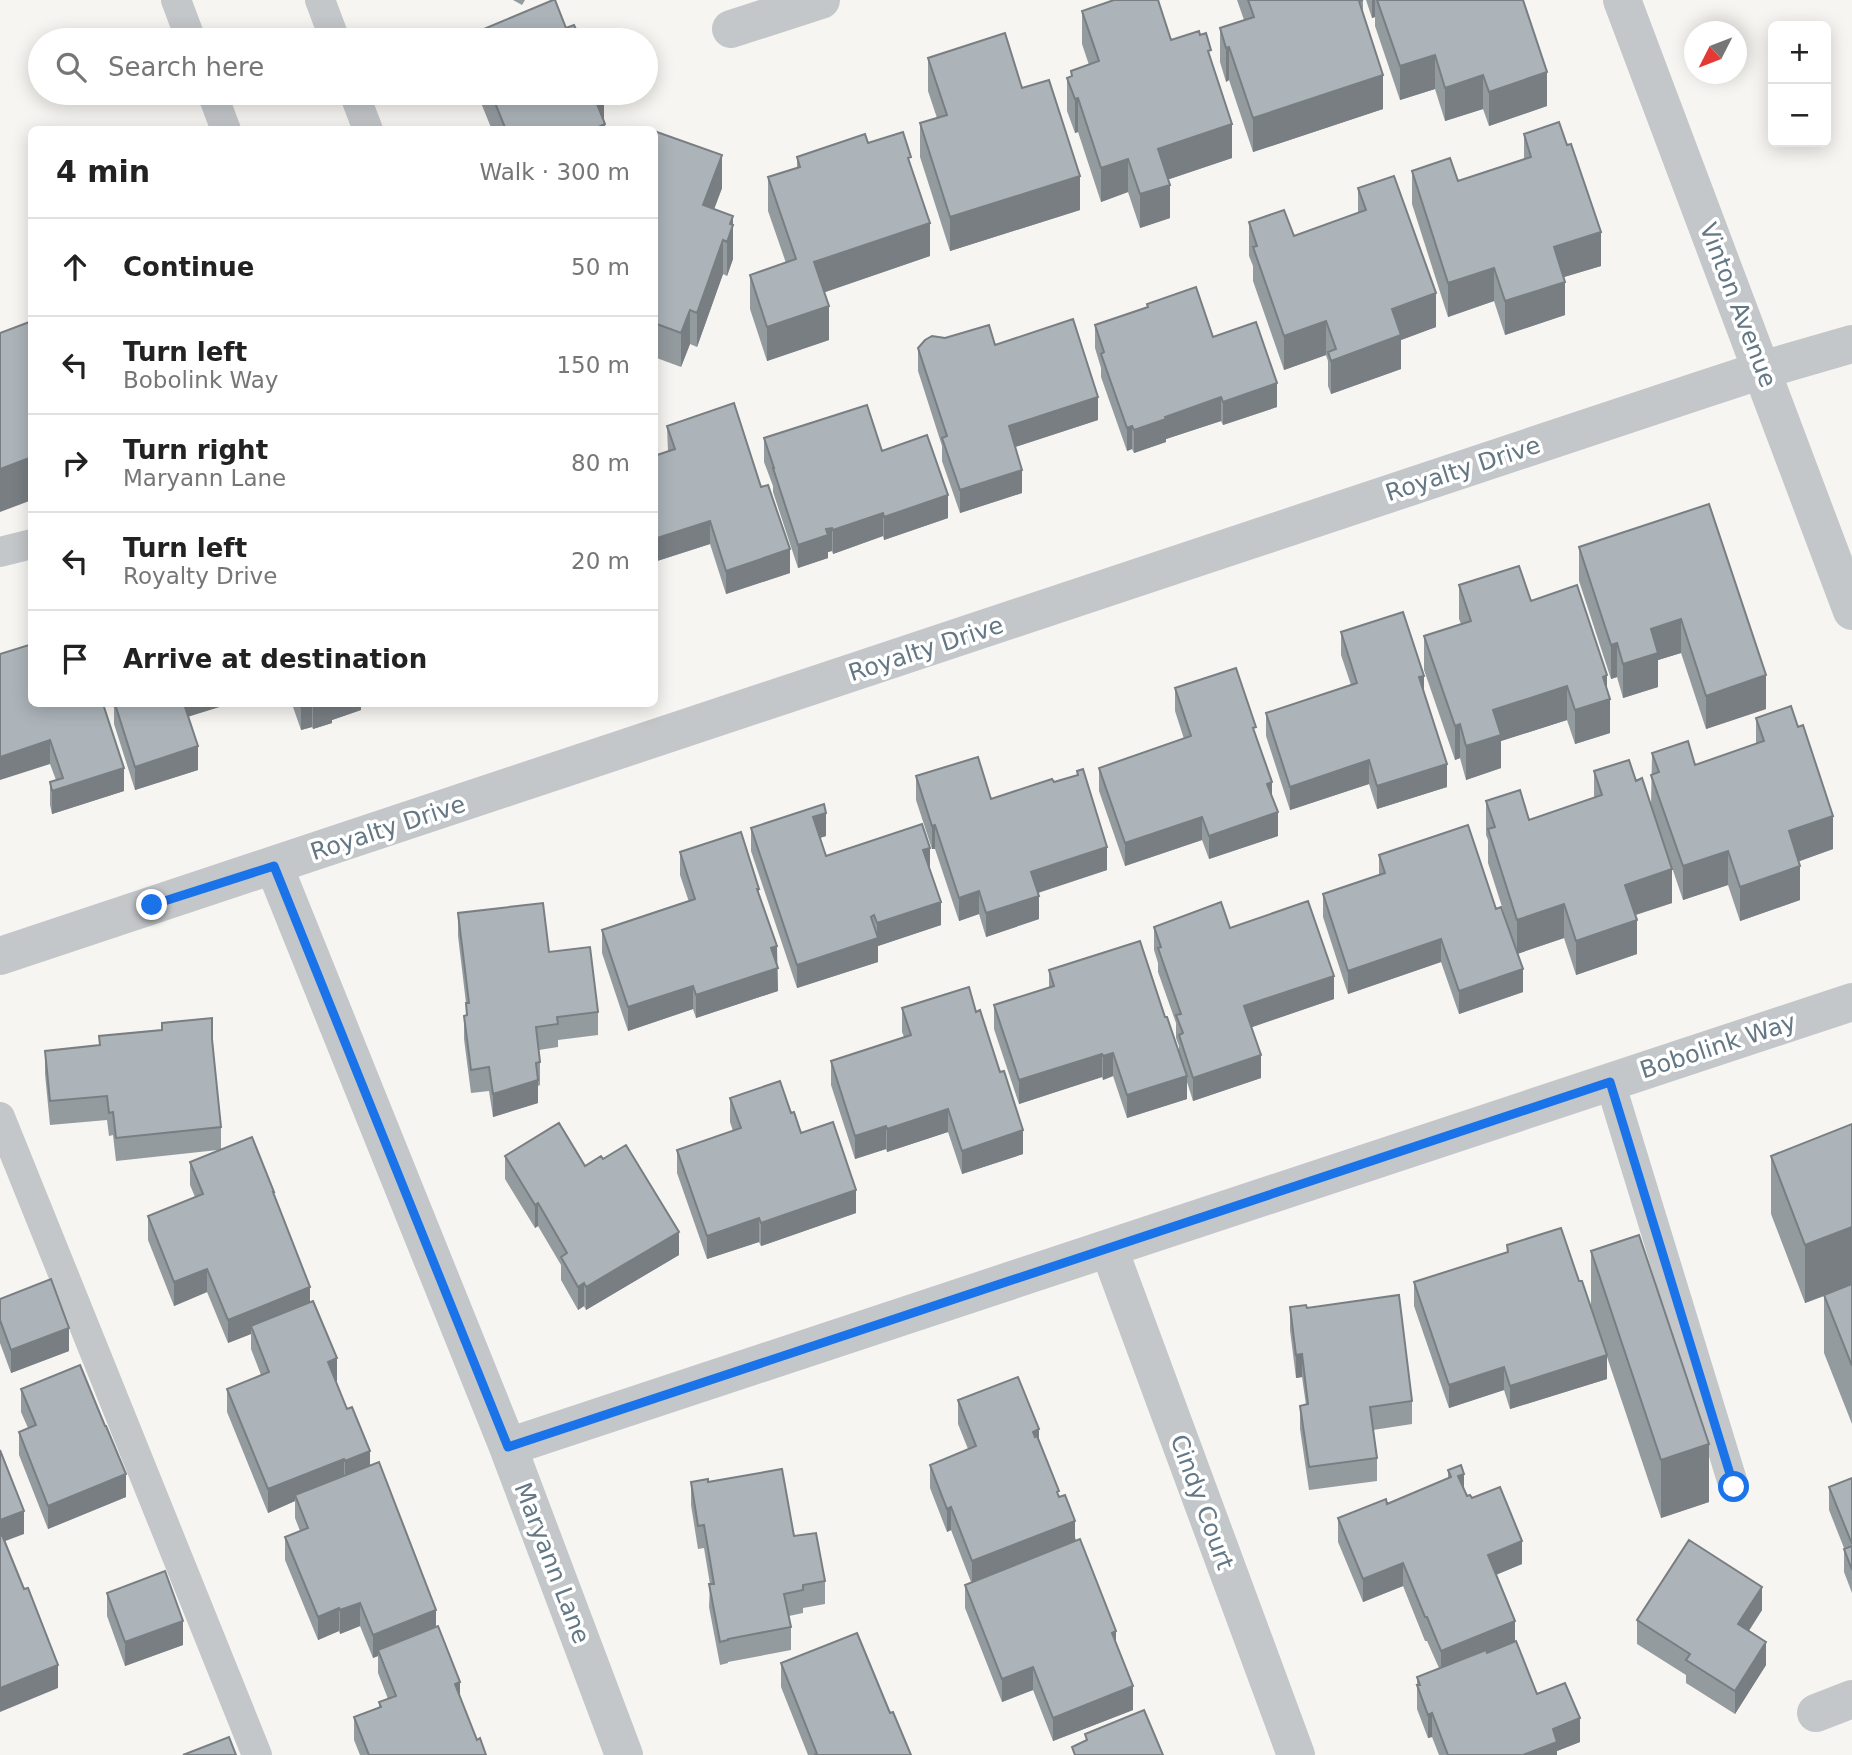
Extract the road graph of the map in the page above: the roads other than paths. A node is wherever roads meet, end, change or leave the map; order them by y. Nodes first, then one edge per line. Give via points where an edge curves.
1 (176, 0) edge
2 (320, 0) edge
3 (821, 0) edge
4 (1622, 0) edge
5 (186, 28) edge
6 (330, 28) edge
7 (732, 29) dead end
8 (217, 105) edge
9 (359, 105) edge
10 (224, 126) edge
11 (366, 126) edge
12 (1852, 344) edge
13 (1762, 370) junction
14 (28, 545) edge
15 (0, 552) edge
16 (1852, 611) edge
17 (274, 866) junction
18 (0, 956) edge
19 (1852, 1002) edge
20 (1610, 1082) junction
21 (0, 1117) edge
22 (1109, 1249) junction
23 (508, 1447) junction
24 (1734, 1487) dead end
25 (1852, 1699) edge
26 (1816, 1713) dead end
27 (257, 1755) edge
28 (624, 1755) edge
29 (1296, 1755) edge

1 - 5 lane
2 - 6 lane
3 - 7 street
4 - 13 street, Vinton Avenue
8 - 10 lane
9 - 11 lane
12 - 13 street, Royalty Drive
13 - 16 street, Vinton Avenue
13 - 17 street, Royalty Drive
14 - 15 lane
17 - 18 street, Royalty Drive
17 - 23 street, Maryann Lane
19 - 20 street, Bobolink Way
20 - 22 street, Bobolink Way
20 - 24 lane
21 - 27 lane
22 - 23 street, Bobolink Way
22 - 29 street, Cindy Court
23 - 28 street, Maryann Lane
25 - 26 street

